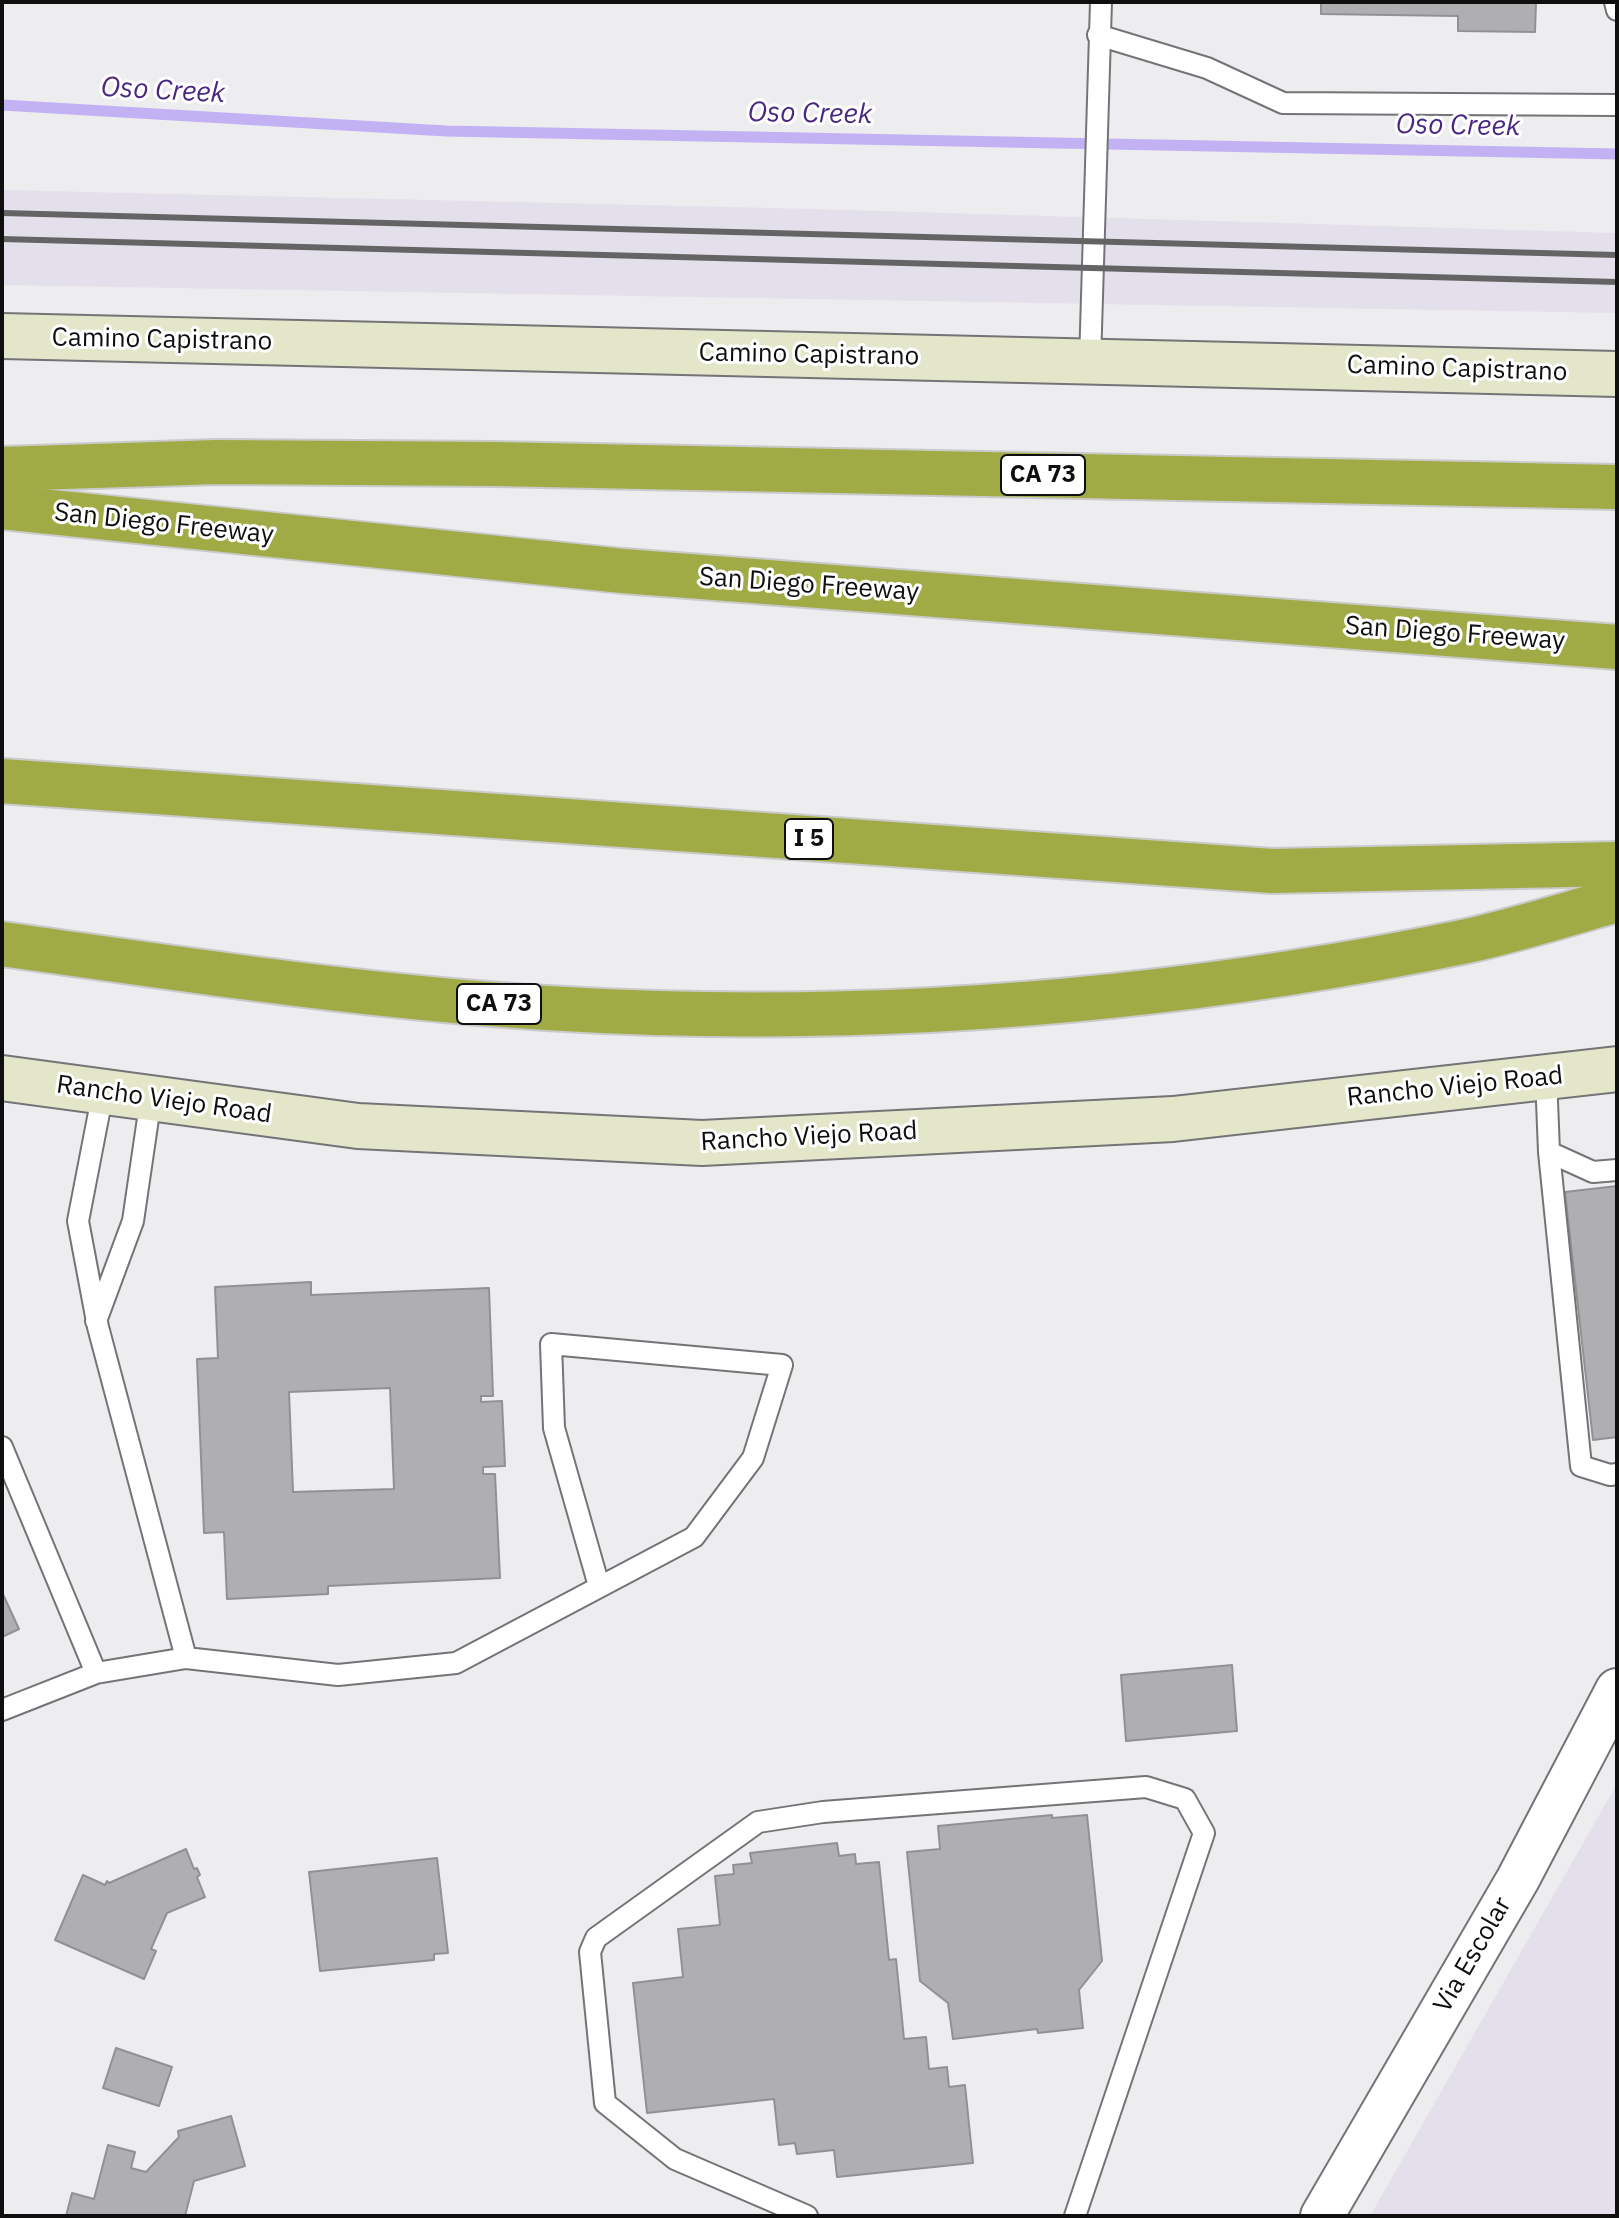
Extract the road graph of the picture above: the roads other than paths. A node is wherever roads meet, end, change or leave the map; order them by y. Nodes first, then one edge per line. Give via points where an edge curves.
1 (1101, 2) edge
2 (1615, 2) edge
3 (1617, 10) edge
4 (1098, 35) junction
5 (1617, 105) edge
6 (2, 336) edge
7 (1090, 362) junction
8 (1617, 374) edge
9 (2, 469) edge
10 (1604, 487) edge
11 (2, 507) edge
12 (1617, 647) edge
13 (2, 781) edge
14 (1617, 864) edge
15 (1617, 900) edge
16 (2, 944) edge
17 (1617, 1069) edge
18 (1546, 1076) junction
19 (2, 1078) edge
20 (103, 1092) junction
21 (151, 1098) junction
22 (1549, 1152) junction
23 (1617, 1170) edge
24 (96, 1321) junction
25 (2, 1447) edge
26 (1617, 1474) edge
27 (599, 1586) junction
28 (186, 1658) junction
29 (96, 1673) junction
30 (1617, 1690) edge
31 (2, 1710) edge
32 (807, 2216) edge
33 (1075, 2216) edge
34 (1322, 2216) edge

1 - 4 lane
2 - 3 lane
4 - 5 lane via 1207,68 1283,103
4 - 7 lane
6 - 7 main road, Camino Capistrano
7 - 8 main road, Camino Capistrano
9 - 10 highway, CA 73 via 217,462 480,464
11 - 12 highway, San Diego Freeway via 623,571
13 - 14 highway, I 5 via 1272,871
15 - 16 highway, CA 73 via 1471,940 1268,977 1000,1007 758,1015 548,1008 342,991
17 - 18 main road, Rancho Viejo Road
18 - 21 main road, Rancho Viejo Road via 1173,1119 702,1143 358,1126
18 - 22 lane
19 - 20 main road, Rancho Viejo Road
20 - 21 main road, Rancho Viejo Road
20 - 24 lane via 78,1221
21 - 24 lane via 133,1221
22 - 23 lane via 1593,1172
22 - 26 lane via 1581,1466
24 - 28 lane
25 - 29 lane
27 - 27 lane via 554,1428 551,1344 782,1365 753,1458 694,1537
27 - 28 lane via 456,1663 338,1675
28 - 29 lane
29 - 31 lane
30 - 34 street, Via Escolar via 1518,1879
32 - 33 lane via 675,2159 605,2103 590,1952 596,1938 758,1822 823,1812 1146,1787 1185,1799 1204,1833

